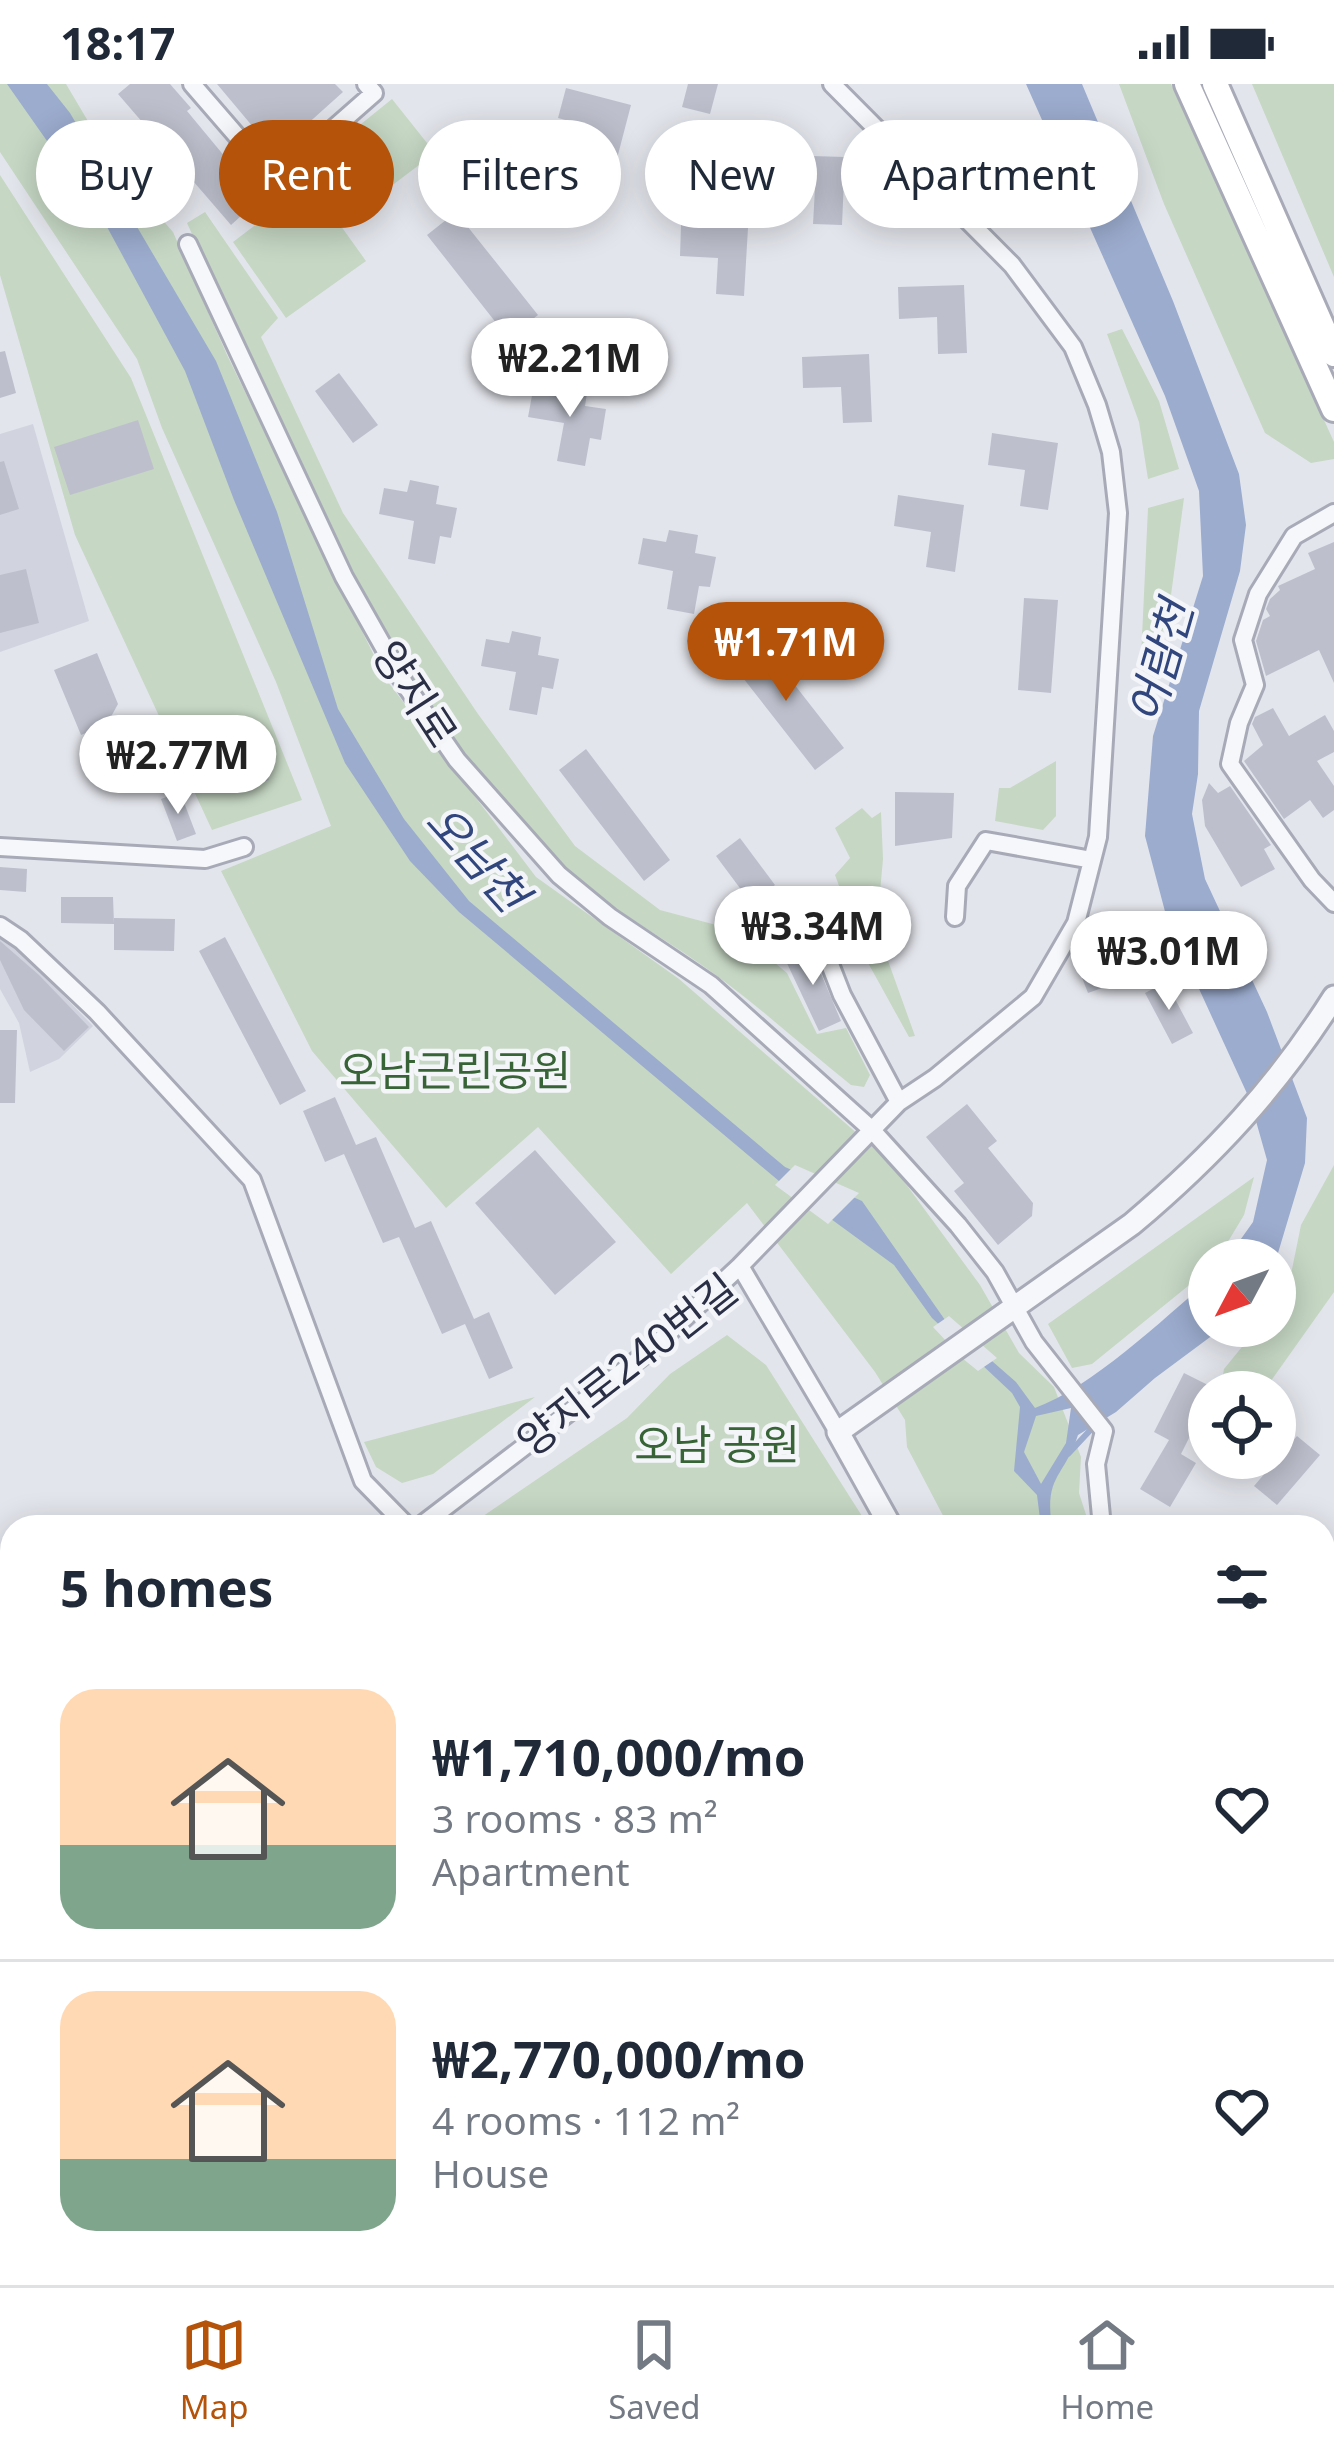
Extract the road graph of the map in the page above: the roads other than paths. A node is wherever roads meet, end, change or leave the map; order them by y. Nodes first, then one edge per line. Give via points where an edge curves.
1 (192, 84) edge
2 (366, 84) edge
3 (832, 84) edge
4 (1187, 84) edge
5 (1215, 84) edge
6 (188, 244) dead end
7 (1334, 354) edge
8 (1334, 410) edge
9 (1334, 513) edge
10 (0, 848) edge
11 (244, 848) dead end
12 (1092, 860) junction
13 (1334, 903) edge
14 (956, 917) dead end
15 (0, 926) edge
16 (771, 942) dead end
17 (1334, 997) edge
18 (899, 1102) junction
19 (871, 1129) junction
20 (740, 1266) junction
21 (1017, 1306) junction
22 (838, 1432) junction
23 (397, 1515) edge
24 (435, 1515) edge
25 (884, 1515) edge
26 (1101, 1515) edge

1 - 2 street via 275,180 374,92
3 - 12 street via 1012,265 1073,347 1097,406 1118,513
4 - 8 main road
5 - 7 main road
6 - 19 street, 양지로 via 344,578 457,760 559,874 711,985
9 - 13 street via 1294,536 1258,594 1243,640 1255,685 1230,764
10 - 11 street via 205,859
12 - 14 street via 986,842 957,886
12 - 18 street via 1076,923 1033,997
15 - 23 street via 97,1012 252,1180 363,1480
16 - 18 street via 812,918
17 - 21 street via 1231,1135 1132,1223
18 - 19 street
19 - 20 street
19 - 21 street, 양지로 via 958,1225
20 - 22 street, 양지로240번길
20 - 24 street, 양지로240번길 via 648,1352
21 - 22 street
21 - 26 street, 양지로 via 1034,1342 1104,1431 1096,1464
22 - 25 street

